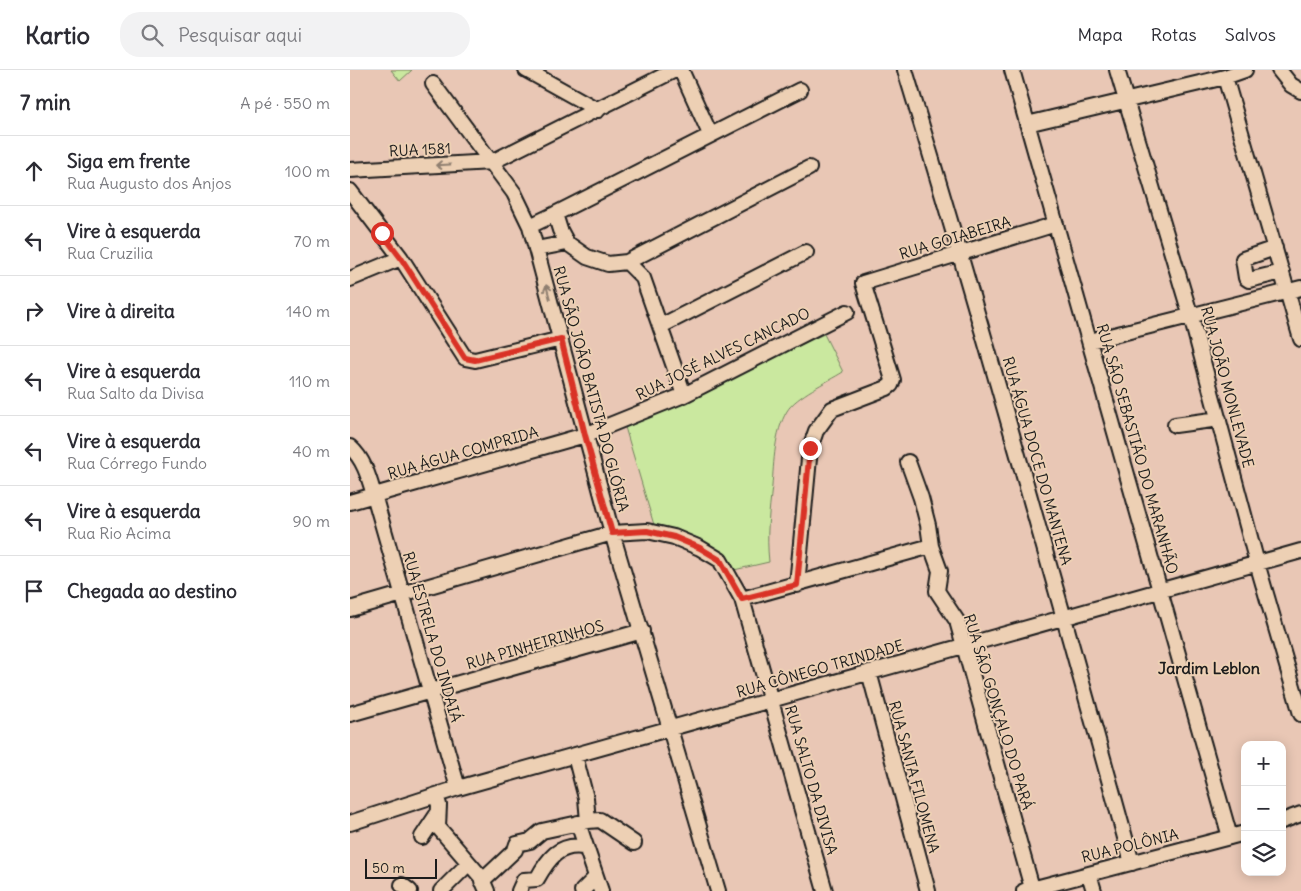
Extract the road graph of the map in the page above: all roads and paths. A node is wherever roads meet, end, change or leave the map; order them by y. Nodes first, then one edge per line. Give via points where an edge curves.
1 (526, 70) edge
2 (676, 70) edge
3 (681, 70) edge
4 (905, 70) edge
5 (1012, 70) edge
6 (1117, 70) edge
7 (1245, 70) edge
8 (1279, 70) edge
9 (1225, 77) junction
10 (433, 84) dead end
11 (800, 90) dead end
12 (1301, 91) edge
13 (1125, 101) junction
14 (598, 110) junction
15 (1027, 124) junction
16 (710, 134) junction
17 (492, 162) junction
18 (809, 168) dead end
19 (350, 170) edge
20 (350, 191) edge
21 (555, 214) junction
22 (1056, 224) junction
23 (530, 226) junction
24 (567, 243) junction
25 (1275, 248) junction
26 (536, 249) junction
27 (806, 252) dead end
28 (960, 252) junction
29 (401, 258) junction
30 (627, 262) junction
31 (1282, 272) junction
32 (350, 279) edge
33 (1295, 291) edge
34 (847, 312) dead end
35 (1191, 317) junction
36 (661, 326) junction
37 (561, 339) junction
38 (1301, 339) edge
39 (1090, 341) junction
40 (684, 394) junction
41 (1219, 420) junction
42 (1175, 426) dead end
43 (585, 435) junction
44 (350, 447) edge
45 (908, 462) dead end
46 (374, 495) junction
47 (350, 502) edge
48 (612, 533) junction
49 (931, 546) junction
50 (1301, 551) edge
51 (1257, 563) junction
52 (797, 585) junction
53 (1160, 590) junction
54 (403, 593) junction
55 (742, 599) junction
56 (350, 609) edge
57 (1064, 617) junction
58 (642, 631) junction
59 (965, 645) junction
60 (869, 672) junction
61 (431, 691) junction
62 (771, 700) junction
63 (350, 714) edge
64 (1301, 714) edge
65 (669, 728) junction
66 (575, 756) junction
67 (458, 788) junction
68 (436, 795) junction
69 (438, 813) junction
70 (1301, 814) edge
71 (1286, 819) edge
72 (583, 822) junction
73 (350, 823) edge
74 (1241, 833) edge
75 (422, 837) dead end
76 (1230, 837) junction
77 (634, 843) dead end
78 (584, 847) junction
79 (1132, 863) junction
80 (468, 864) junction
81 (1089, 874) junction
82 (596, 877) junction
83 (484, 886) edge
84 (443, 890) edge
85 (1028, 890) edge
86 (518, 891) edge
87 (582, 891) edge
88 (601, 891) edge
89 (718, 891) edge
90 (825, 891) edge
91 (928, 891) edge
92 (1094, 891) edge

1 - 14 street
2 - 14 street
3 - 16 street
4 - 28 street, RUA ÁGUA DOCE DO MANTENA
5 - 15 street, RUA SÃO SEBASTIÃO DO MARANHÃO
6 - 13 street, RUA JOÃO MONLEVADE
7 - 9 street
8 - 12 street via 1291,85
9 - 13 street
9 - 25 street
10 - 17 street, RUA SÃO JOÃO BATISTA DO GLÓRIA
11 - 16 street
13 - 15 street
13 - 35 street, RUA JOÃO MONLEVADE
14 - 17 street
15 - 22 street, RUA SÃO SEBASTIÃO DO MARANHÃO
16 - 21 street
17 -> 19 street, RUA 1581
17 - 23 street, RUA SÃO JOÃO BATISTA DO GLÓRIA via 514,193
18 - 30 street
20 - 29 street
21 - 23 street
21 - 24 street
22 - 28 street, RUA GOIABEIRA
22 - 39 street, RUA SÃO SEBASTIÃO DO MARANHÃO
23 - 26 street, RUA SÃO JOÃO BATISTA DO GLÓRIA
24 - 26 street
24 - 30 street via 587,257 608,264
25 - 31 street
25 - 31 street via 1243,260 1246,278
37 -> 26 street, RUA SÃO JOÃO BATISTA DO GLÓRIA
27 - 36 street
28 - 52 street, RUA GOIABEIRA via 863,283 893,380 891,385 832,409 816,431 810,448
28 - 57 street, RUA ÁGUA DOCE DO MANTENA
29 - 32 street
29 - 37 street via 465,358 475,360
30 - 36 street via 643,278
31 - 33 street
33 - 35 street
33 - 38 street
34 - 40 street, RUA JOSÉ ALVES CANCADO
35 - 39 street
35 - 41 street, RUA JOÃO MONLEVADE
36 - 40 street
37 - 43 street, RUA SÃO JOÃO BATISTA DO GLÓRIA
39 - 53 street, RUA SÃO SEBASTIÃO DO MARANHÃO
40 - 43 street, RUA JOSÉ ALVES CANCADO
41 - 42 street
41 - 51 street, RUA JOÃO MONLEVADE
43 - 46 street, RUA ÁGUA COMPRIDA
43 - 48 street, RUA SÃO JOÃO BATISTA DO GLÓRIA
44 - 46 street, RUA ESTRELA DO INDAIÁ via 366,471
45 - 49 street, RUA SÃO GONÇALO DO PARÁ via 921,498
46 - 47 street, RUA ÁGUA COMPRIDA
46 - 54 street, RUA ESTRELA DO INDAIÁ
48 - 54 street, RUA SALTO DA DIVISA
48 - 55 street, RUA SALTO DA DIVISA via 647,531 674,537 700,548 720,560
48 - 58 street, RUA SÃO JOÃO BATISTA DO GLÓRIA
49 - 52 street
49 - 59 street, RUA SÃO GONÇALO DO PARÁ via 940,571 937,592 958,621
50 - 51 street, RUA CÔNEGO TRINDADE
51 - 53 street, RUA CÔNEGO TRINDADE
51 - 64 street, RUA JOÃO MONLEVADE
52 - 55 street
53 - 57 street, RUA CÔNEGO TRINDADE
53 - 76 street, RUA SÃO SEBASTIÃO DO MARANHÃO
54 - 56 street, RUA SALTO DA DIVISA
54 - 61 street, RUA ESTRELA DO INDAIÁ
55 - 62 street, RUA SALTO DA DIVISA
57 - 59 street, RUA CÔNEGO TRINDADE
57 - 79 street, RUA ÁGUA DOCE DO MANTENA
58 - 61 street, RUA PINHEIRINHOS
58 - 65 street, RUA SÃO JOÃO BATISTA DO GLÓRIA
59 - 60 street, RUA CÔNEGO TRINDADE
59 - 85 street, RUA SÃO GONÇALO DO PARÁ
60 - 62 street, RUA CÔNEGO TRINDADE
60 - 91 street, RUA SANTA FILOMENA
61 - 63 street, RUA PINHEIRINHOS
61 - 67 street, RUA ESTRELA DO INDAIÁ
62 - 65 street, RUA CÔNEGO TRINDADE
62 - 90 street, RUA SALTO DA DIVISA
65 - 66 street, RUA CÔNEGO TRINDADE
65 - 89 street, RUA SÃO JOÃO BATISTA DO GLÓRIA
66 - 67 street, RUA CÔNEGO TRINDADE
66 - 72 street via 586,798
67 - 68 street, RUA CÔNEGO TRINDADE
68 - 69 street
68 - 73 street, RUA CÔNEGO TRINDADE
69 - 75 street
69 - 80 street via 438,827
70 - 71 street
72 - 77 street via 600,820
72 - 78 street
72 - 83 street via 542,831 530,841 516,844 515,850
74 - 76 street, RUA POLÔNIA
76 - 79 street, RUA POLÔNIA
78 - 82 street
78 - 86 street via 574,845 560,851 547,860 537,878 524,880
79 - 81 street, RUA POLÔNIA
80 - 83 street via 481,877
80 - 84 street
81 - 85 street, RUA POLÔNIA
81 - 92 street
82 - 87 street
82 - 88 street

